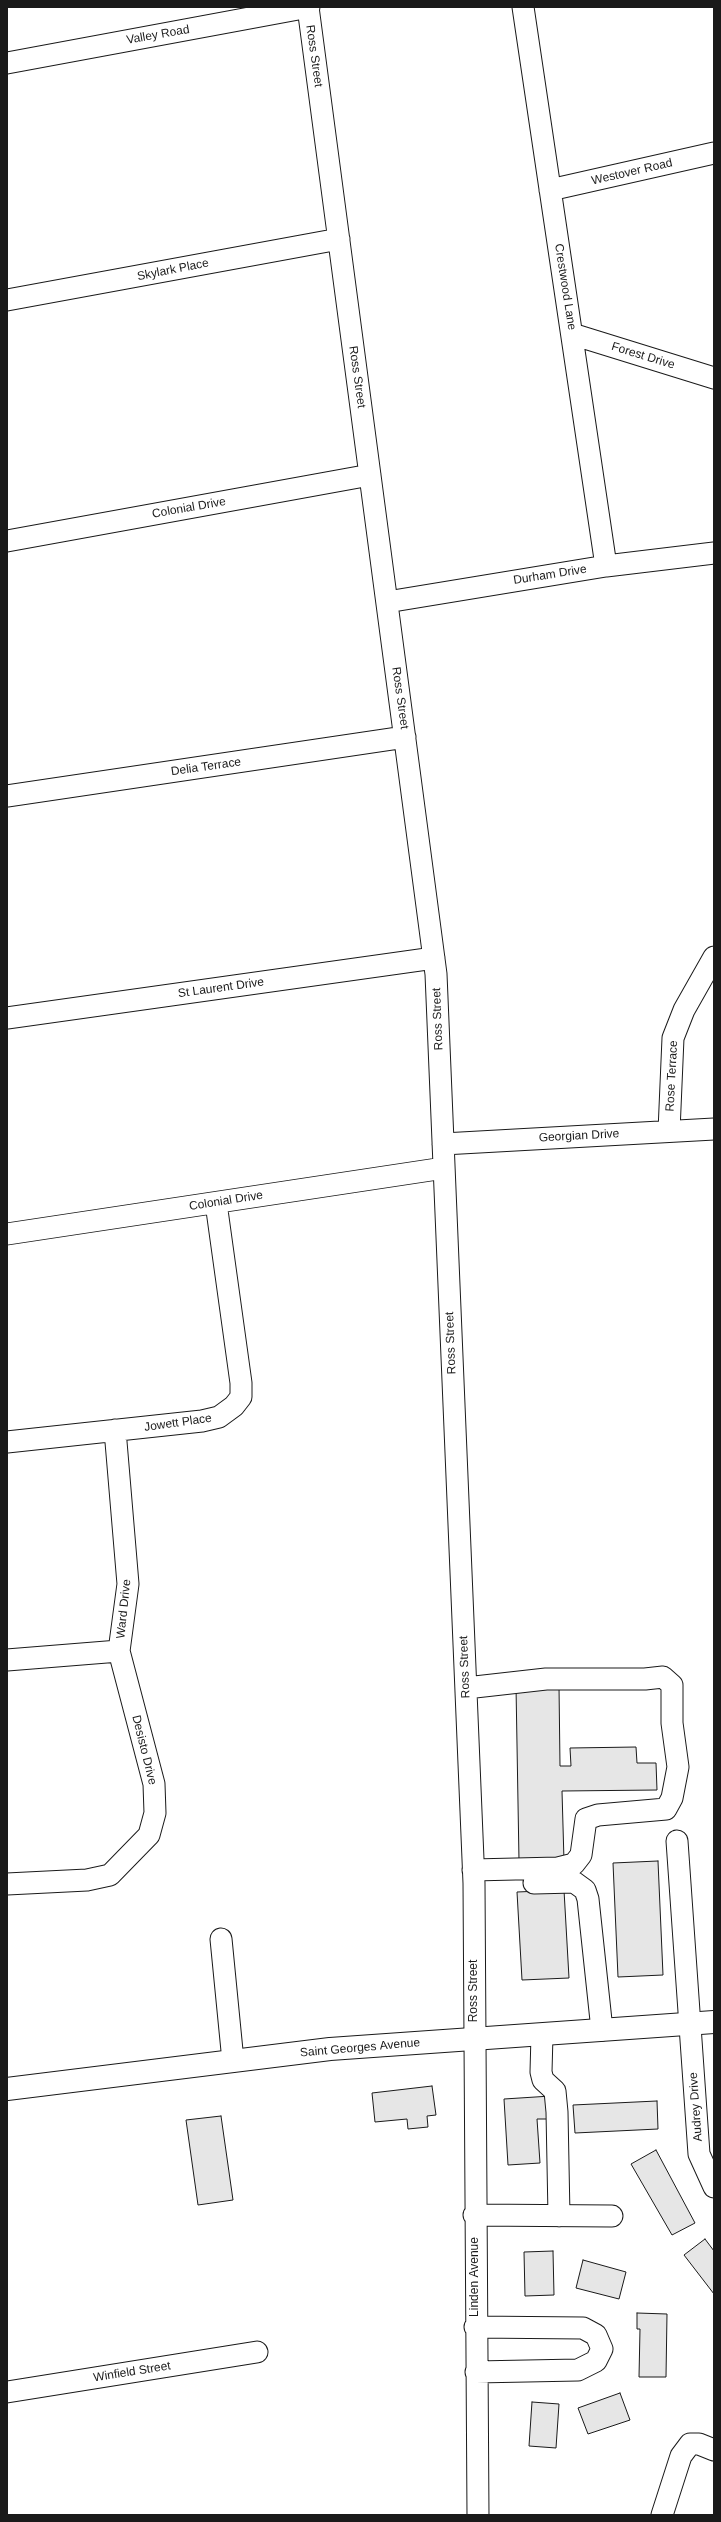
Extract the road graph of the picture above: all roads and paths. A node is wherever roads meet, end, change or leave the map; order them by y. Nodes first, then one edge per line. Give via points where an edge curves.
1 (309, 7) edge
2 (523, 7) edge
3 (7, 63) edge
4 (714, 153) edge
5 (550, 190) junction
6 (339, 239) junction
7 (7, 300) edge
8 (572, 334) junction
9 (714, 378) edge
10 (370, 476) junction
11 (7, 541) edge
12 (714, 553) edge
13 (606, 566) junction
14 (387, 602) junction
15 (405, 737) junction
16 (7, 796) edge
17 (434, 958) junction
18 (714, 958) edge
19 (7, 1018) edge
20 (714, 1129) edge
21 (669, 1132) junction
22 (443, 1144) junction
23 (444, 1168) junction
24 (216, 1203) junction
25 (7, 1234) edge
26 (115, 1430) junction
27 (7, 1442) edge
28 (119, 1651) junction
29 (7, 1660) edge
30 (466, 1688) junction
31 (677, 1841) dead end
32 (473, 1876) junction
33 (7, 1884) edge
34 (221, 1939) dead end
35 (714, 2022) edge
36 (691, 2024) junction
37 (602, 2030) junction
38 (542, 2035) junction
39 (474, 2039) junction
40 (233, 2061) junction
41 (7, 2089) edge
42 (714, 2187) edge
43 (474, 2215) junction
44 (559, 2216) junction
45 (612, 2216) dead end
46 (475, 2327) junction
47 (257, 2352) dead end
48 (476, 2372) junction
49 (7, 2392) edge
50 (714, 2450) edge
51 (478, 2515) edge
52 (662, 2515) edge

1 - 3 street, Valley Road
1 - 6 street, Ross Street
2 - 5 street, Crestwood Lane
4 - 5 street, Westover Road
5 - 8 street, Crestwood Lane
6 - 7 street, Skylark Place
6 - 10 street, Ross Street
8 - 9 street, Forest Drive
8 - 13 street, Crestwood Lane
10 - 11 street, Colonial Drive
10 - 14 street, Ross Street
12 - 13 street, Durham Drive
13 - 14 street, Durham Drive
14 - 15 street, Ross Street
15 - 16 street, Delia Terrace
15 - 17 street, Ross Street
17 - 19 street, St Laurent Drive
17 - 22 street, Ross Street
18 - 21 street, Rose Terrace via 684,1010 673,1038
20 - 21 street, Georgian Drive
21 - 22 street, Georgian Drive
22 - 23 street, Ross Street
23 - 24 street, Colonial Drive
23 - 30 street, Ross Street
24 - 25 street, Colonial Drive
24 - 26 street, Jowett Place via 241,1397 219,1417
26 - 27 street, Jowett Place
26 - 28 street, Ward Drive via 128,1584
28 - 29 street, Ward Drive
28 - 33 street, Desisto Drive via 154,1784 155,1814 149,1835 110,1875 87,1880
30 - 32 street, Ross Street
30 - 32 street via 546,1679 645,1679 663,1676 672,1685 672,1723 678,1767 672,1798 666,1809 598,1814 586,1819 581,1855 574,1864 558,1868
31 - 36 street, Audrey Drive
32 - 37 street via 574,1882 585,1890
32 - 39 street, Ross Street
34 - 40 street
35 - 36 main road, Saint Georges Avenue
36 - 37 main road, Saint Georges Avenue
36 - 42 street, Audrey Drive via 699,2154
37 - 38 main road, Saint Georges Avenue
38 - 39 main road, Saint Georges Avenue
38 - 44 street via 541,2072 543,2080 554,2091 557,2112
39 - 40 main road, Saint Georges Avenue via 330,2049
39 - 43 street, Linden Avenue
40 - 41 main road, Saint Georges Avenue
43 - 44 street
43 - 46 street, Linden Avenue
44 - 45 street
46 - 48 street, Linden Avenue
46 - 48 street via 583,2328 596,2335 602,2349 596,2361 578,2370
47 - 49 street, Winfield Street
48 - 51 street, Linden Avenue
50 - 52 street via 699,2444 690,2444 681,2456

